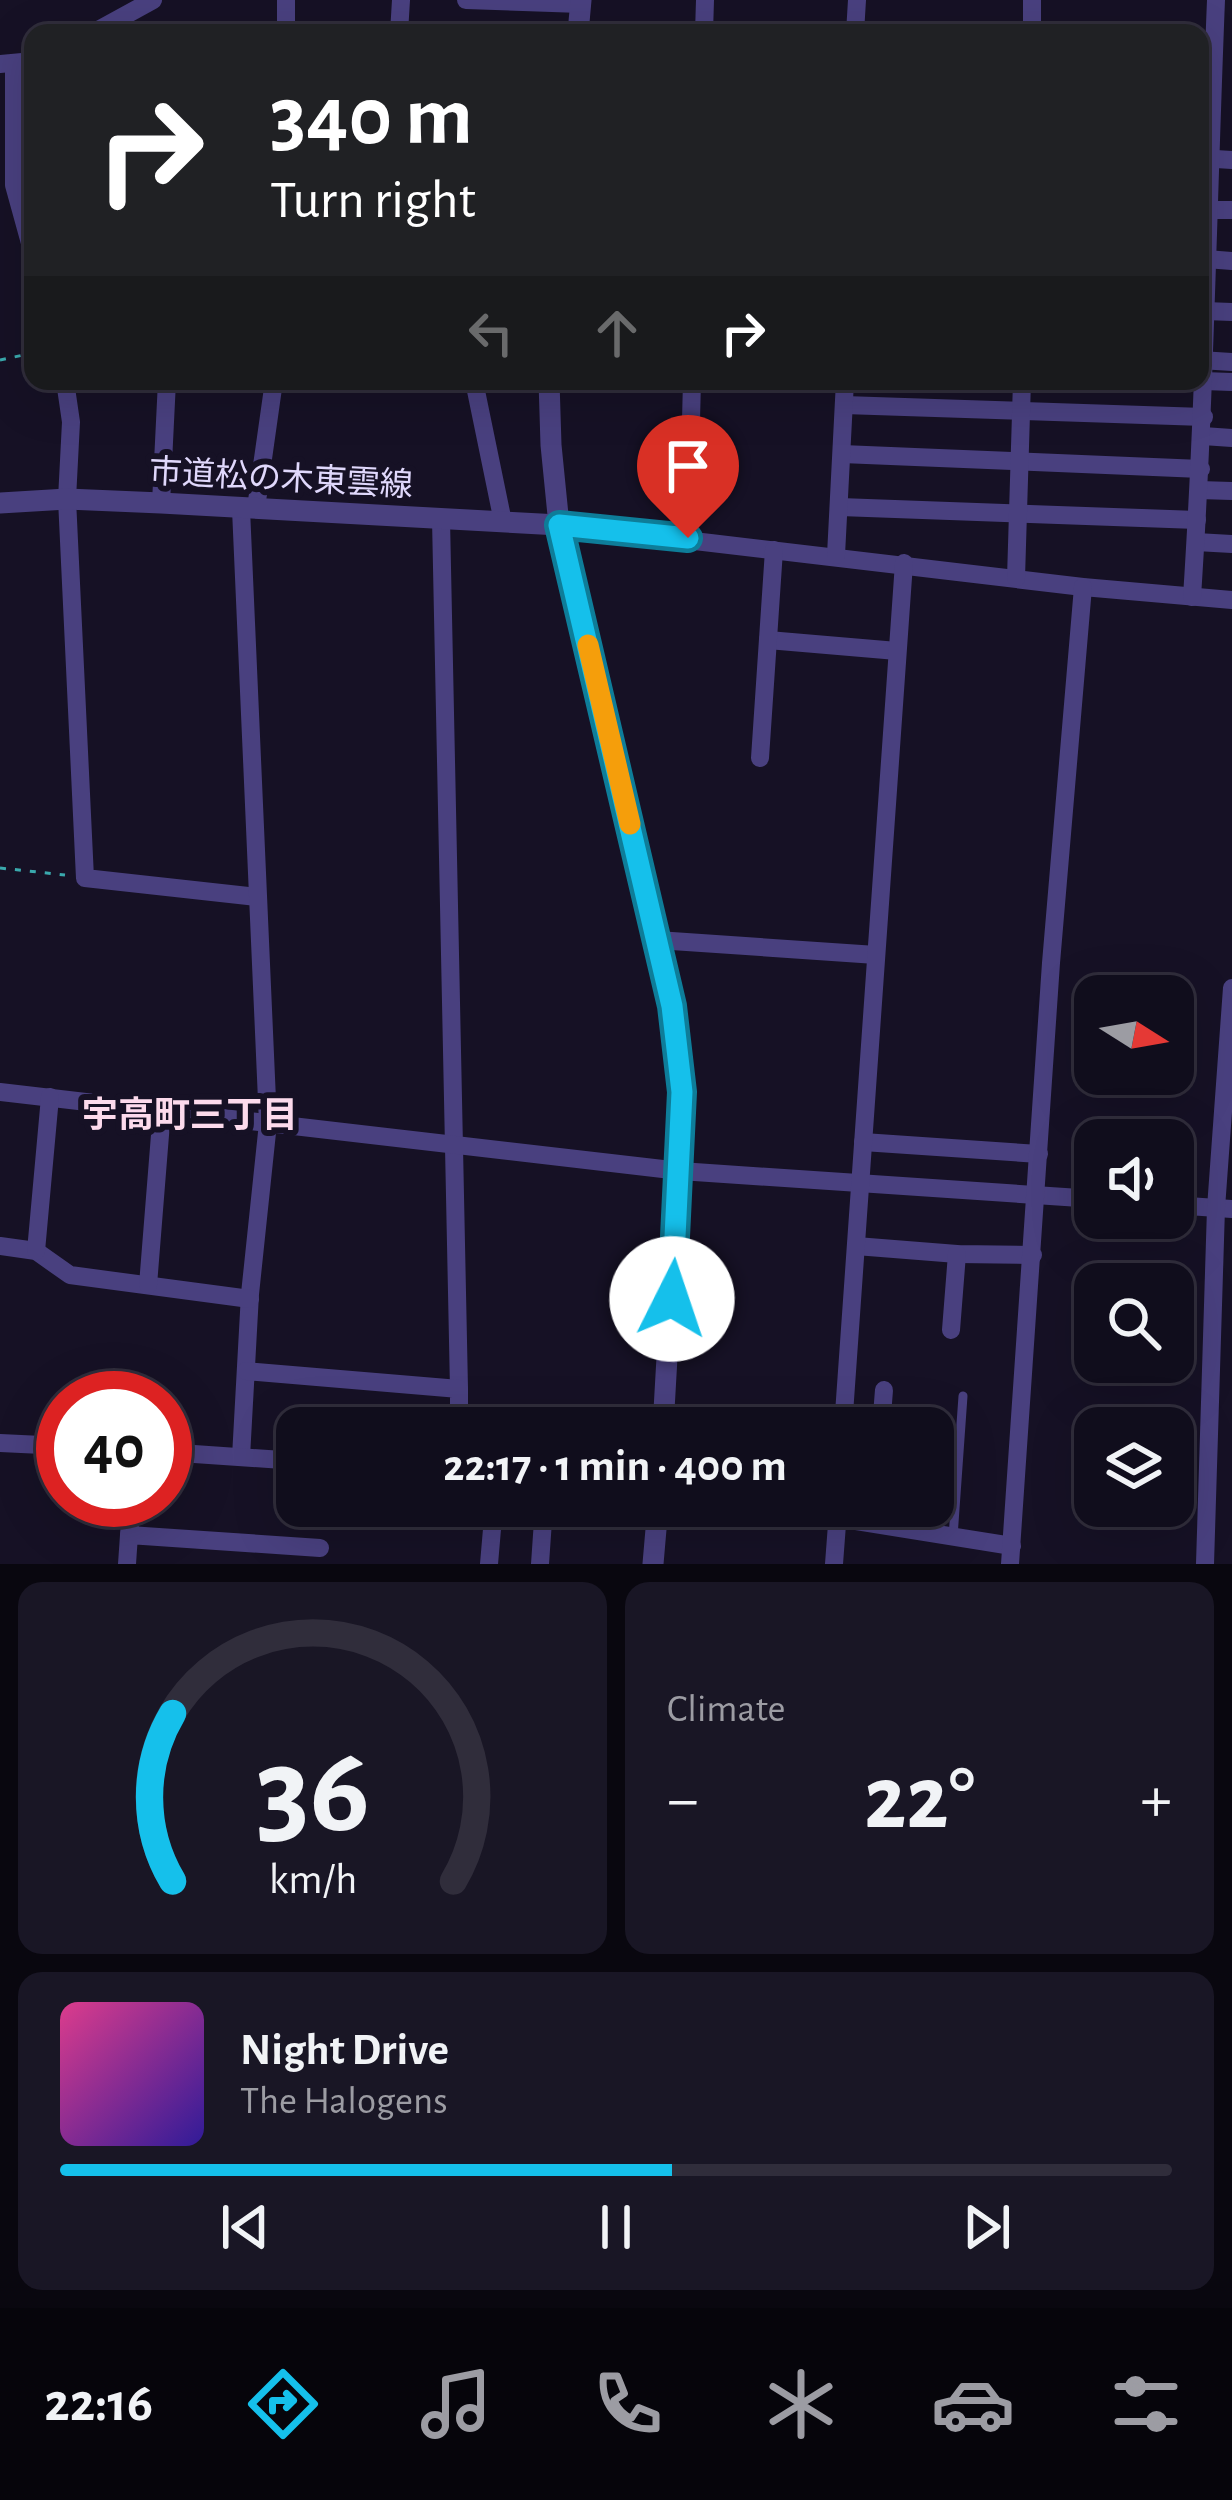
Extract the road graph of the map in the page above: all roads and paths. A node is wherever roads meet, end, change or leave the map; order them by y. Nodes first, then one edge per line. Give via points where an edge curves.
1 (153, 0) edge
2 (466, 0) edge
3 (1216, 0) edge
4 (581, 2) edge
5 (109, 24) edge
6 (1215, 42) edge
7 (16, 64) edge
8 (1218, 99) edge
9 (1209, 140) edge
10 (24, 178) edge
11 (66, 390) edge
12 (166, 390) edge
13 (272, 390) edge
14 (476, 390) edge
15 (549, 390) edge
16 (692, 390) edge
17 (845, 390) edge
18 (1022, 390) edge
19 (1203, 390) edge
20 (844, 405) junction
21 (1021, 411) junction
22 (1204, 427) junction
23 (1232, 438) edge
24 (842, 454) junction
25 (1020, 461) junction
26 (1201, 469) junction
27 (1199, 490) junction
28 (1232, 491) edge
29 (67, 499) junction
30 (0, 503) edge
31 (160, 503) junction
32 (840, 507) junction
33 (248, 508) junction
34 (1018, 513) junction
35 (441, 519) junction
36 (1197, 520) junction
37 (503, 522) junction
38 (559, 525) junction
39 (688, 538) junction
40 (1196, 542) junction
41 (1232, 544) edge
42 (774, 550) junction
43 (836, 555) junction
44 (904, 563) junction
45 (1016, 578) junction
46 (1083, 587) junction
47 (1192, 597) junction
48 (1232, 600) edge
49 (768, 640) junction
50 (897, 651) junction
51 (760, 758) dead end
52 (0, 868) edge
53 (85, 878) junction
54 (257, 897) junction
55 (657, 940) junction
56 (876, 955) junction
57 (1232, 988) edge
58 (0, 1092) edge
59 (50, 1097) junction
60 (162, 1111) junction
61 (268, 1123) junction
62 (863, 1142) junction
63 (454, 1144) junction
64 (1039, 1154) junction
65 (680, 1171) junction
66 (860, 1184) junction
67 (1036, 1195) junction
68 (1074, 1198) edge
69 (1194, 1206) edge
70 (1224, 1208) edge
71 (0, 1246) edge
72 (856, 1246) junction
73 (37, 1251) junction
74 (957, 1255) junction
75 (1033, 1255) junction
76 (148, 1285) junction
77 (250, 1299) junction
78 (951, 1330) dead end
79 (246, 1371) junction
80 (459, 1389) junction
81 (884, 1390) dead end
82 (963, 1396) dead end
83 (459, 1407) edge
84 (664, 1407) edge
85 (844, 1407) edge
86 (883, 1407) edge
87 (1209, 1417) junction
88 (1232, 1418) edge
89 (0, 1442) edge
90 (36, 1444) edge
91 (192, 1454) edge
92 (241, 1457) junction
93 (276, 1460) edge
94 (130, 1527) edge
95 (492, 1527) edge
96 (543, 1527) edge
97 (656, 1527) edge
98 (836, 1527) edge
99 (917, 1527) edge
100 (129, 1535) junction
101 (953, 1537) junction
102 (320, 1548) dead end
103 (1011, 1555) edge
104 (128, 1564) edge
105 (489, 1564) edge
106 (540, 1564) edge
107 (653, 1564) edge
108 (834, 1564) edge
109 (1205, 1564) edge

1 - 5 street
2 - 4 street
3 - 6 street
6 - 8 street
7 - 10 street
8 - 9 street
11 - 29 street
12 - 31 street
13 - 33 street
14 - 37 street
15 - 38 street
16 - 39 street
17 - 20 street
18 - 21 street
19 - 22 street
20 - 21 street
20 - 24 street
21 - 22 street
21 - 25 street
22 - 23 street
22 - 26 street
24 - 25 street
24 - 32 street
25 - 26 street
25 - 34 street
26 - 27 street
27 - 28 street
27 - 36 street
29 - 30 street, 市道松の木東雲線
29 - 31 street, 市道松の木東雲線
29 - 53 street
31 - 33 street, 市道松の木東雲線
32 - 34 street
32 - 43 street
33 - 35 street, 市道松の木東雲線
33 - 54 street
34 - 36 street
34 - 45 street
35 - 37 street, 市道松の木東雲線
35 - 63 street
36 - 40 street
37 - 38 street, 市道松の木東雲線
38 - 39 street
38 - 55 street
39 - 42 street
40 - 41 street
40 - 47 street
42 - 43 street
42 - 49 street
43 - 44 street
44 - 45 street
44 - 50 street
45 - 46 street
46 - 47 street
46 - 64 street
47 - 48 street
49 - 50 street
49 - 51 street
50 - 56 street
52 - 53 path
53 - 54 street
54 - 61 street
55 - 56 street
55 - 65 street via 682,1092
56 - 62 street
57 - 70 street
58 - 59 street
59 - 60 street
59 - 73 street
60 - 61 street
60 - 76 street
61 - 63 street
61 - 77 street
62 - 64 street
62 - 66 street
63 - 65 street
63 - 80 street
64 - 67 street
65 - 66 street
65 - 84 street
66 - 67 street
66 - 72 street
67 - 68 street
67 - 75 street
69 - 70 street
70 - 87 street
71 - 73 street
72 - 74 street
72 - 85 street
73 - 76 street via 70,1275
74 - 75 street
74 - 78 street
75 - 103 street
76 - 77 street
77 - 79 street
79 - 80 street
79 - 92 street
80 - 83 street
81 - 86 street
82 - 101 lane
87 - 88 street
87 - 109 street
89 - 90 street
91 - 92 street
92 - 93 street
94 - 100 street
95 - 105 street
96 - 106 street
97 - 107 street
98 - 108 street
99 - 101 street
100 - 102 street
100 - 104 street
101 - 103 street

